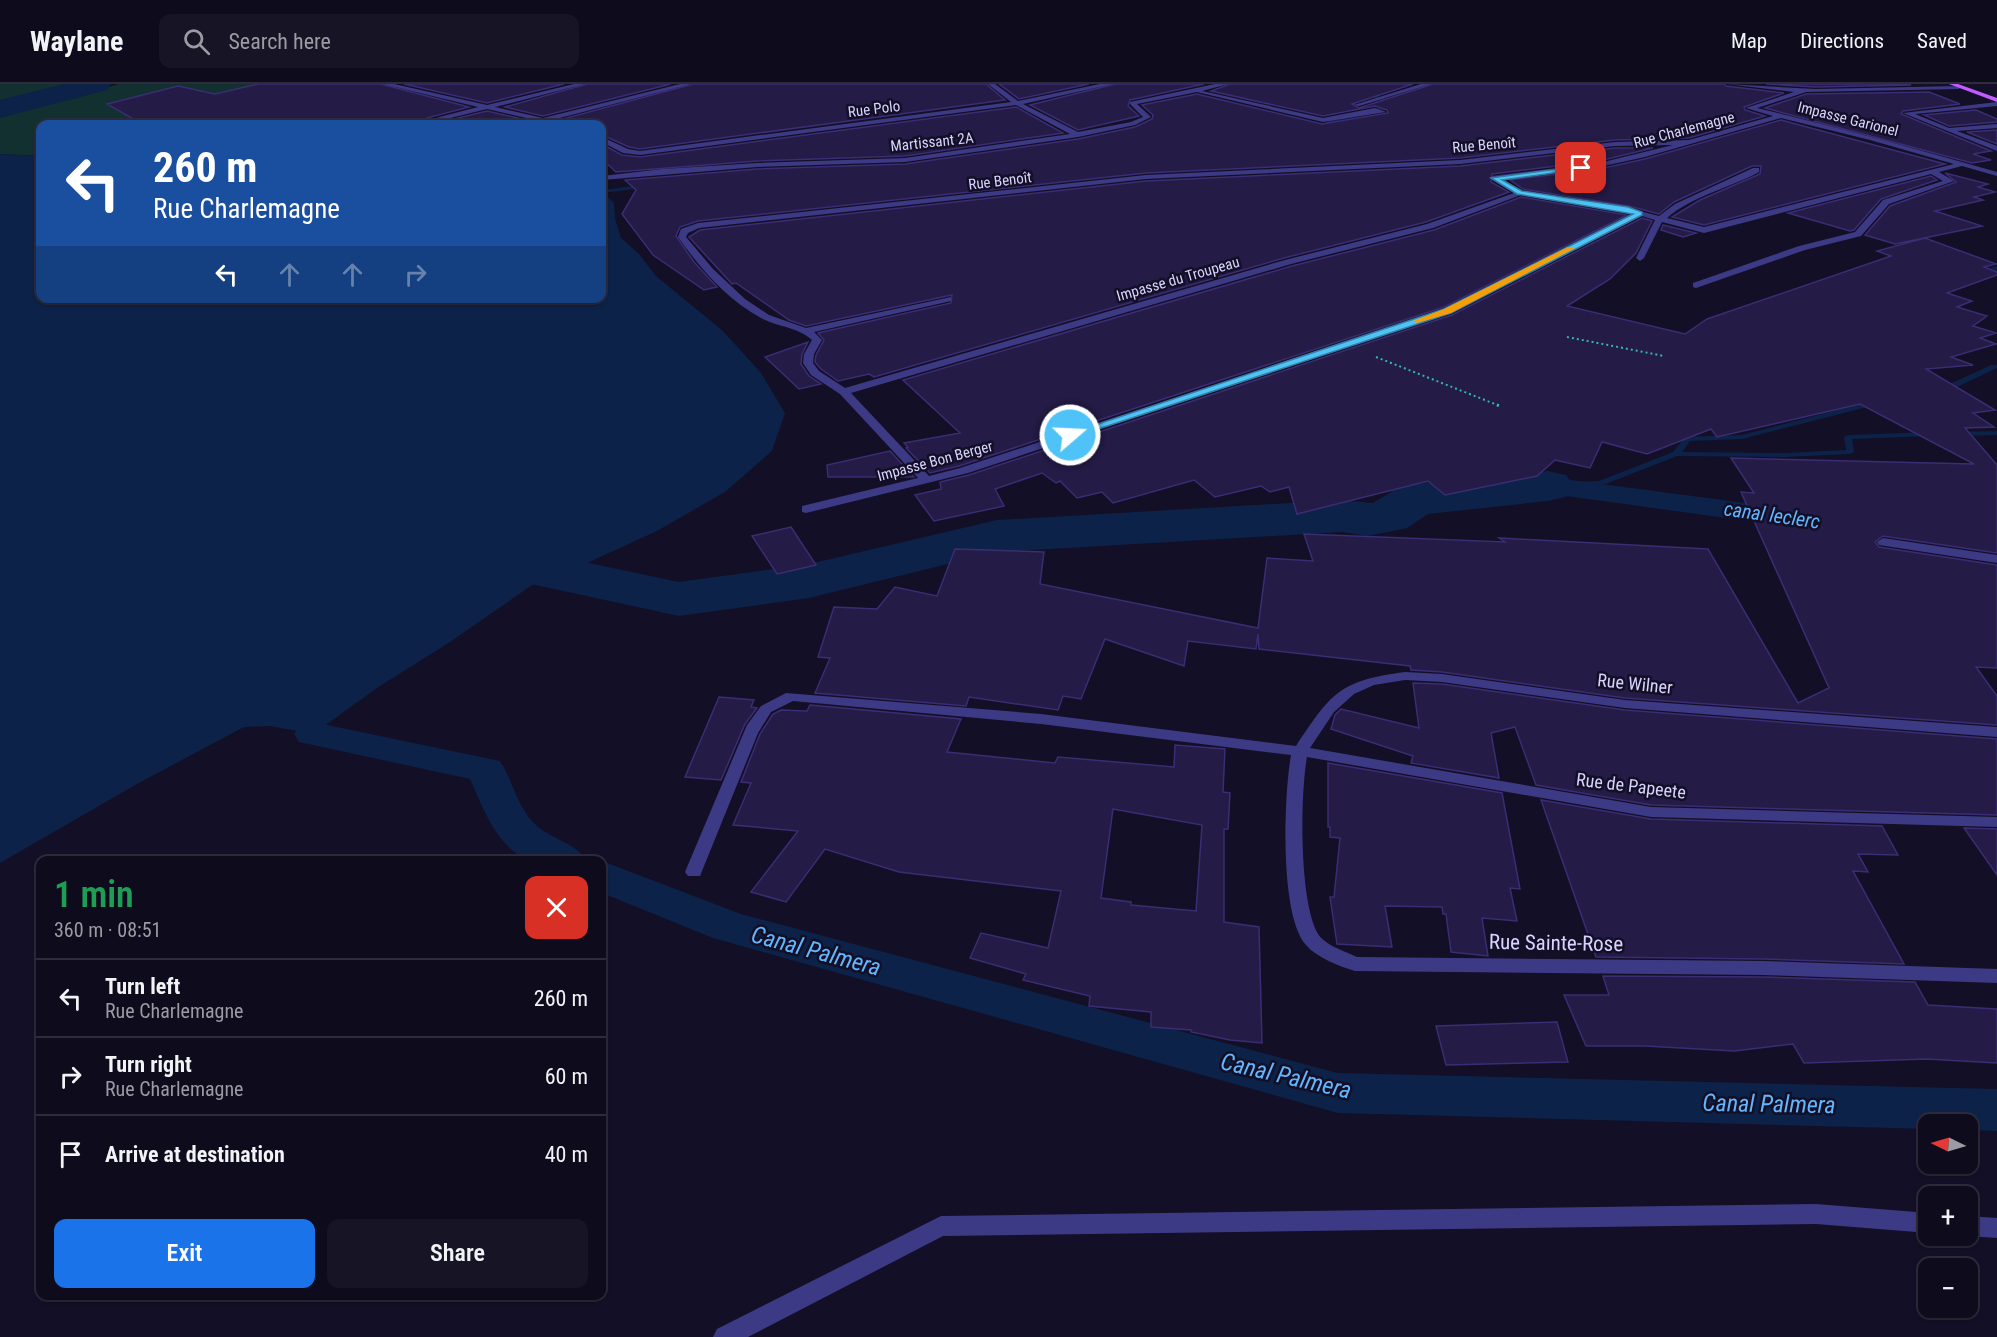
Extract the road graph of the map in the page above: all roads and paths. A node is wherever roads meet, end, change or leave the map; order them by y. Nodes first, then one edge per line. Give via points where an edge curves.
1 (386, 84) edge
2 (582, 84) edge
3 (688, 84) edge
4 (991, 84) edge
5 (1110, 84) edge
6 (1225, 84) edge
7 (1428, 84) edge
8 (1729, 84) edge
9 (1956, 85) edge
10 (1806, 90) junction
11 (1194, 91) junction
12 (1996, 100) edge
13 (1017, 103) junction
14 (485, 108) junction
15 (1383, 112) dead end
16 (1779, 116) junction
17 (1317, 119) junction
18 (438, 120) edge
19 (544, 120) joint
20 (1997, 126) edge
21 (1948, 130) junction
22 (1077, 135) junction
23 (606, 141) edge
24 (1692, 142) junction
25 (1997, 148) edge
26 (1963, 164) junction
27 (1756, 170) dead end
28 (1932, 172) junction
29 (1997, 174) edge
30 (606, 178) edge
31 (1520, 193) junction
32 (1640, 214) junction
33 (1662, 218) junction
34 (1640, 258) dead end
35 (1696, 285) dead end
36 (948, 299) dead end
37 (806, 331) junction
38 (1567, 337) dead end
39 (1345, 344) junction
40 (1664, 356) dead end
41 (844, 392) junction
42 (1500, 406) dead end
43 (926, 480) junction
44 (806, 508) dead end
45 (1883, 542) dead end
46 (1997, 559) edge
47 (1997, 732) edge
48 (1300, 751) junction
49 (1997, 822) edge
50 (694, 872) dead end
51 (1997, 976) edge
52 (1918, 1222) edge
53 (1978, 1227) edge
54 (1997, 1228) edge
55 (725, 1337) edge

1 - 14 street
2 - 14 street
3 - 19 street
4 - 13 street
5 - 13 street, Rue Polo
6 - 11 street, Martissant 2A
7 - 17 street
8 - 10 street
9 - 10 street
9 - 12 main road
10 - 16 street, Impasse Garionel via 1749,108
11 - 17 street
11 - 22 street, Martissant 2A via 1132,103 1148,117 1133,124
12 - 21 street via 1906,113
13 - 22 street
13 - 23 street, Rue Polo via 640,153 627,152
14 - 18 street
14 - 19 street
15 - 17 street
16 - 24 street, Rue Charlemagne
16 - 26 street, Impasse Garionel
20 - 21 street
21 - 25 street
22 - 30 street, Martissant 2A via 905,160 757,165
24 - 31 street, Rue Charlemagne via 1599,165 1495,178
24 - 37 street, Rue Benoît via 1615,144 1461,162 1146,177 698,226 682,234 730,293 766,317
26 - 28 street, Rue Charlemagne
26 - 29 street, Impasse Garionel
27 - 33 street
28 - 33 street, Rue Charlemagne via 1704,230
28 - 35 street via 1950,181 1886,202 1858,234 1802,248
31 - 32 street, Rue Charlemagne
31 - 41 street, Impasse du Troupeau via 1430,226 1288,262
32 - 33 street, Rue Charlemagne
32 - 39 street, Impasse Bon Berger via 1448,311
33 - 34 street
36 - 37 street
37 - 41 street via 817,340 808,363 815,373
38 - 40 path
39 - 42 path
39 - 43 street, Impasse Bon Berger via 964,471
41 - 43 street
43 - 44 street, Impasse Bon Berger
45 - 46 street
47 - 48 street, Rue Wilner via 1625,704 1479,682 1405,676 1371,681 1348,692 1328,709
48 - 49 street, Rue de Papeete via 1651,812
48 - 50 street, Rue de Papeete via 1041,718 791,696 762,711 758,718
48 - 51 street, Rue Sainte-Rose via 1294,783 1300,913 1312,940 1355,964 1763,968
52 - 55 street via 1816,1214 941,1226
53 - 54 street

